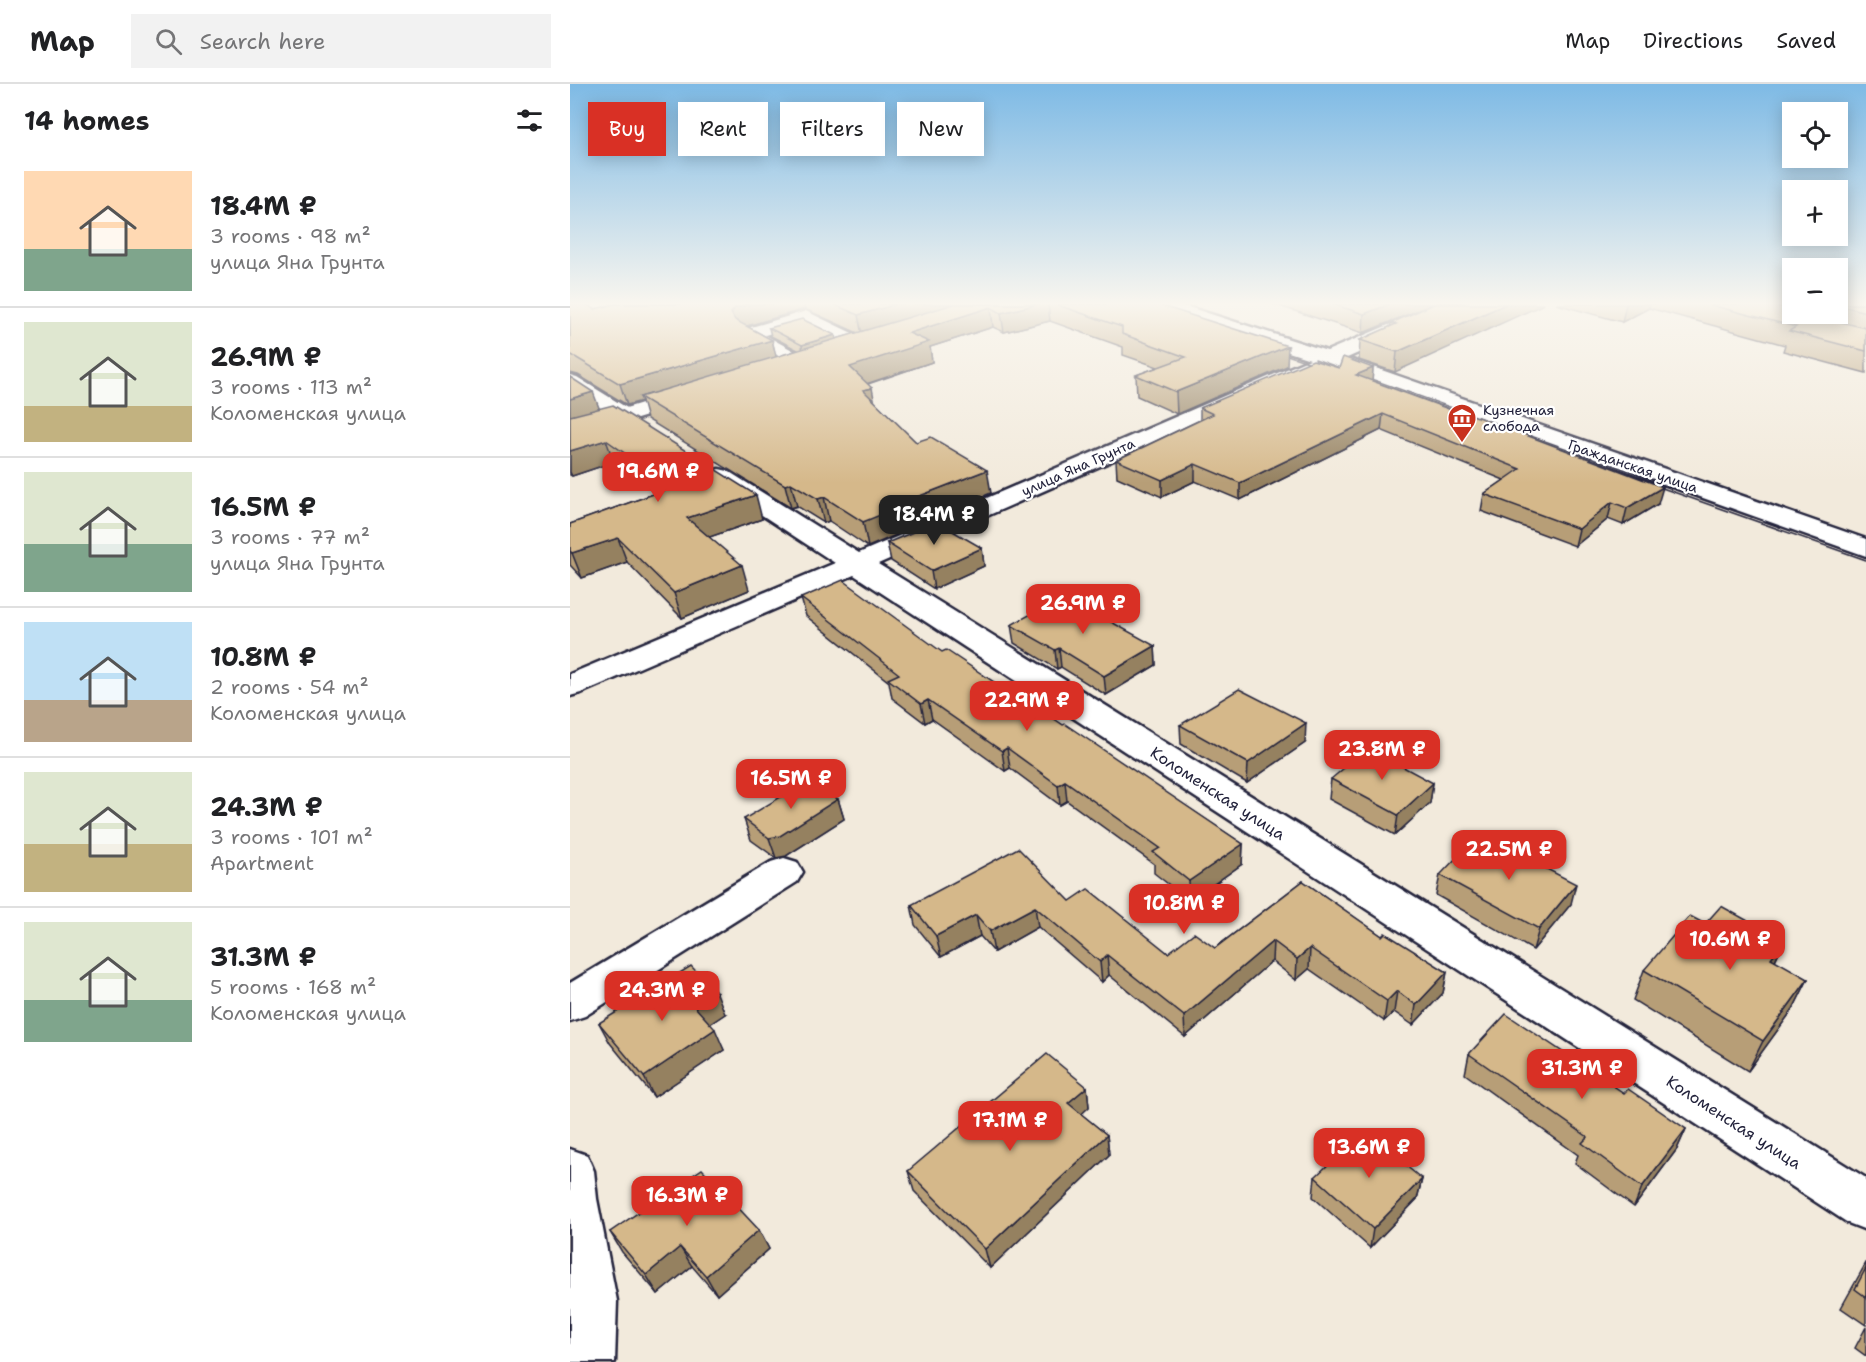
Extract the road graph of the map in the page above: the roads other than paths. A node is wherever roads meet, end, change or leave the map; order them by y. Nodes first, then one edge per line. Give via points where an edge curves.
1 (795, 364) edge
2 (1315, 364) edge
3 (1344, 364) edge
4 (778, 369) edge
5 (570, 381) edge
6 (702, 392) edge
7 (608, 421) junction
8 (663, 440) edge
9 (692, 459) edge
10 (1866, 548) edge
11 (858, 563) junction
12 (570, 686) edge
13 (784, 872) dead end
14 (570, 1005) edge
15 (570, 1171) edge
16 (1866, 1206) edge
17 (587, 1362) edge

1 - 4 street
2 - 11 street, улица Яна Грунта
3 - 10 street, Гражданская улица
5 - 7 street
6 - 7 street
7 - 8 street
9 - 11 street, Коломенская улица
11 - 12 street, улица Яна Грунта
11 - 16 street, Коломенская улица
13 - 14 street
15 - 17 street via 591,1301

